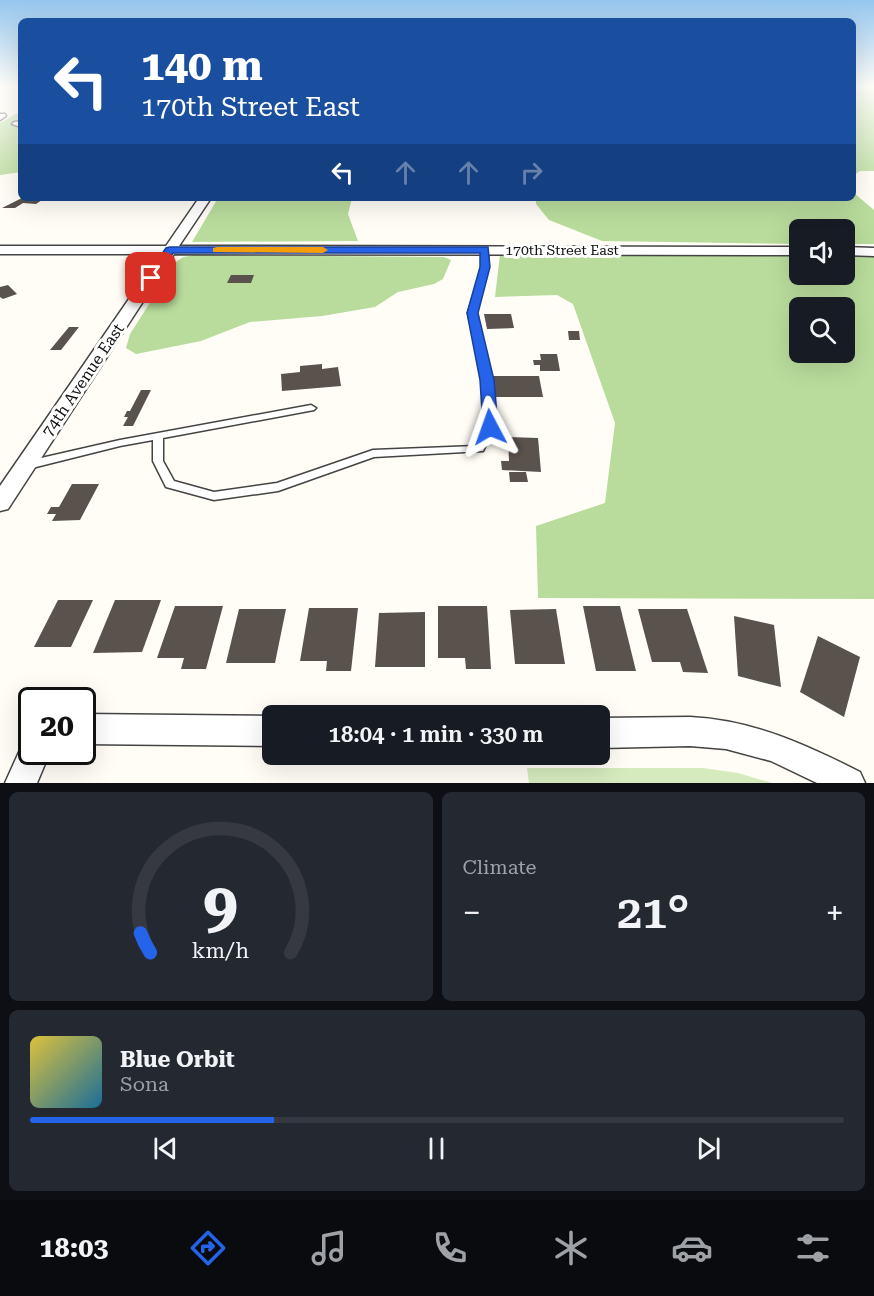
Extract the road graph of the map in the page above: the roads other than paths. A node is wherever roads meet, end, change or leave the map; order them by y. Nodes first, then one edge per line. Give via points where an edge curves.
1 (204, 201) edge
2 (0, 250) edge
3 (170, 250) junction
4 (485, 250) junction
5 (789, 251) edge
6 (855, 251) edge
7 (874, 252) edge
8 (311, 408) dead end
9 (158, 436) junction
10 (26, 465) junction
11 (0, 503) edge
12 (96, 729) edge
13 (262, 731) edge
14 (610, 733) edge
15 (29, 765) edge
16 (21, 783) edge
17 (849, 783) edge

1 - 3 street, 74th Avenue East
2 - 3 street, 170th Street East
3 - 4 street, 170th Street East
3 - 10 street, 74th Avenue East
4 - 5 street, 170th Street East
4 - 9 lane via 485,267 472,313 487,380 490,427 479,449 373,454 278,487 214,496 170,484 158,461
6 - 7 street
8 - 9 lane
9 - 10 lane
10 - 11 street, 74th Avenue East
12 - 13 street
14 - 17 street via 703,733 742,738 808,761
15 - 16 street

